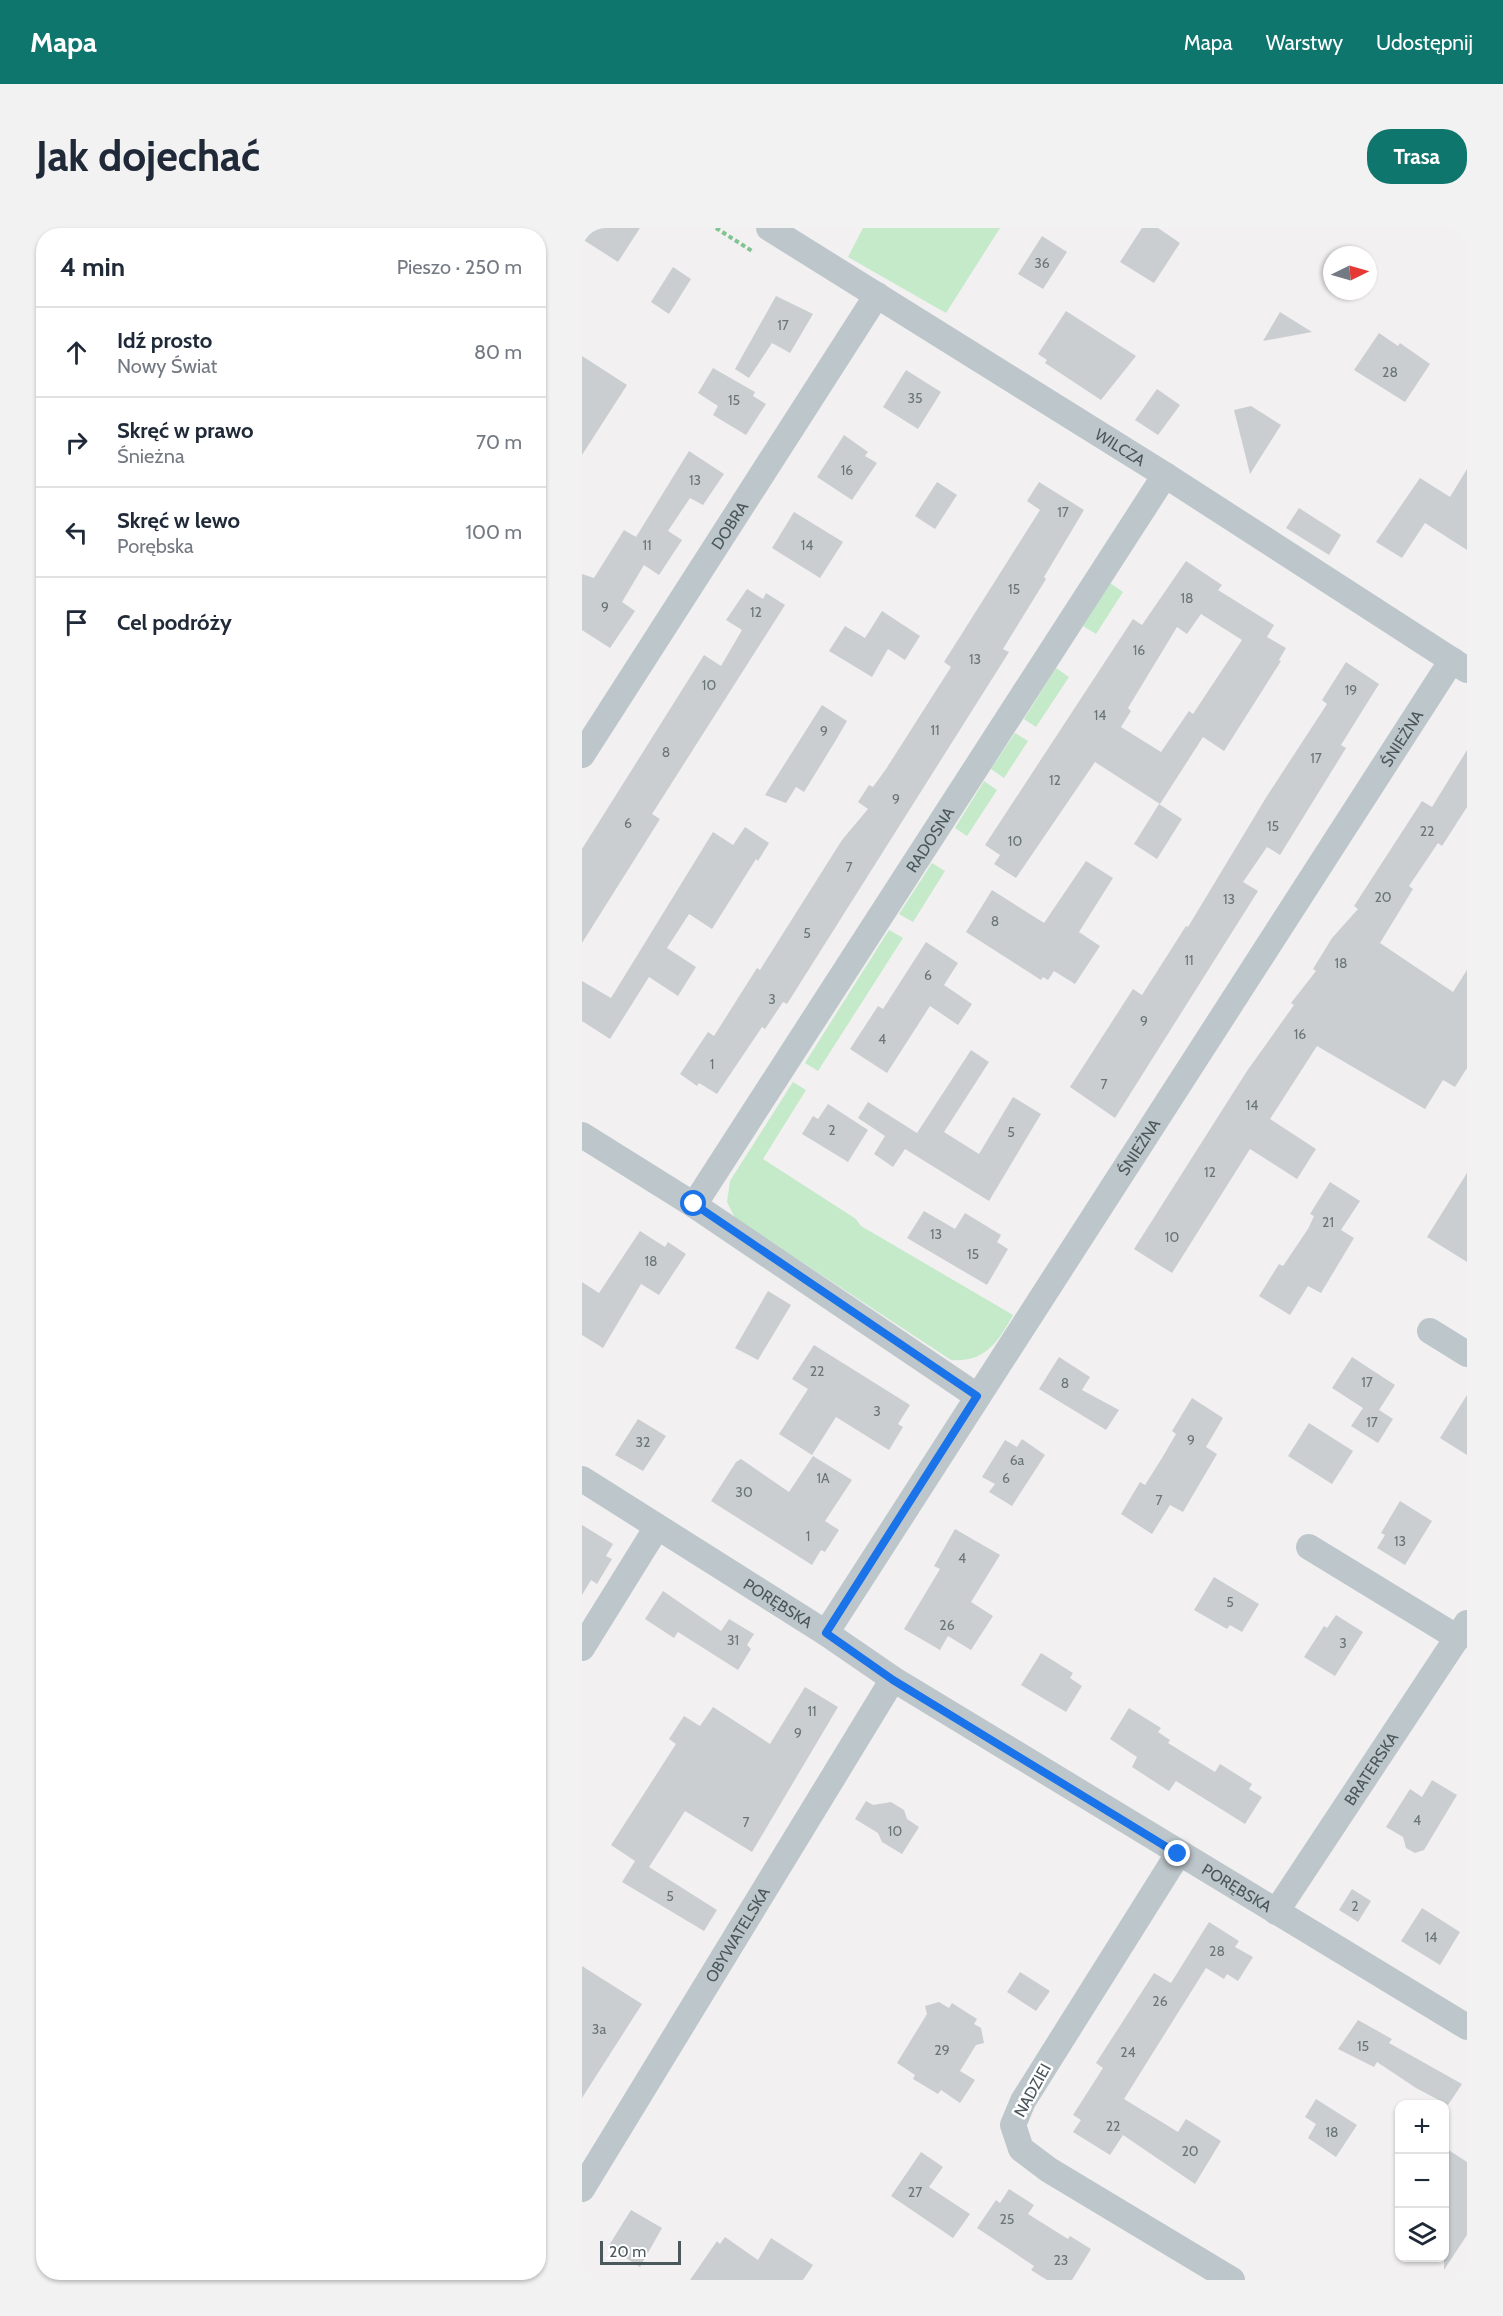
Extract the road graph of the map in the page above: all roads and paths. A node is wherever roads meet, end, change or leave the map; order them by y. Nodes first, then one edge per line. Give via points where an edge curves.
1 (769, 228) edge
2 (877, 295) junction
3 (1165, 475) junction
4 (1459, 665) edge
5 (582, 755) edge
6 (582, 1135) edge
7 (694, 1204) junction
8 (1430, 1331) dead end
9 (1467, 1354) edge
10 (977, 1396) junction
11 (582, 1479) edge
12 (657, 1527) junction
13 (1309, 1547) dead end
14 (1462, 1631) edge
15 (826, 1633) junction
16 (582, 1648) edge
17 (893, 1680) junction
18 (1178, 1854) junction
19 (1276, 1912) junction
20 (1467, 2028) edge
21 (582, 2189) edge
22 (1232, 2280) edge

1 - 2 street, WILCZA
2 - 3 street, WILCZA
2 - 5 street, DOBRA
3 - 4 street, WILCZA
3 - 7 street, RADOSNA
4 - 10 street, ŚNIEŻNA
6 - 7 street
7 - 10 street
8 - 9 street
10 - 15 street, ŚNIEŻNA
11 - 12 street, PORĘBSKA
12 - 15 street, PORĘBSKA
12 - 16 street
13 - 14 street
14 - 19 street, BRATERSKA
15 - 17 street, PORĘBSKA
17 - 18 street, PORĘBSKA
17 - 21 street, OBYWATELSKA
18 - 19 street, PORĘBSKA
18 - 22 street, NADZIEI via 1023,2101 1013,2125 1022,2149 1048,2170
19 - 20 street, PORĘBSKA

